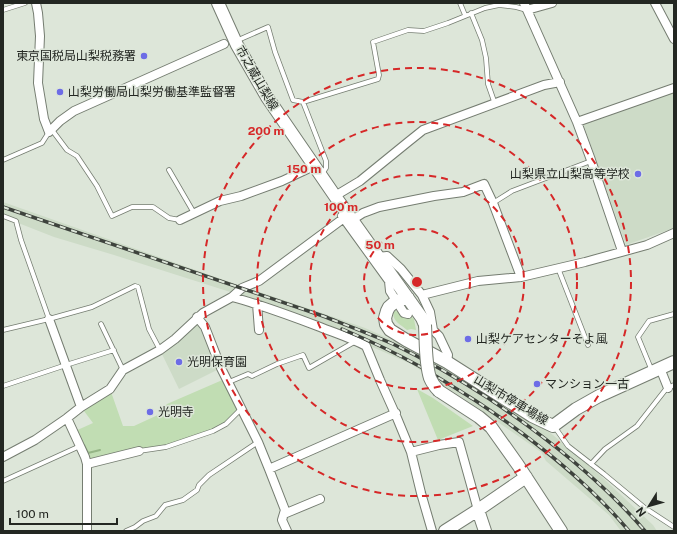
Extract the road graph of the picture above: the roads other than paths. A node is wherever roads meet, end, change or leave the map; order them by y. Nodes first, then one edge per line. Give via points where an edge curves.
1 (25, 3) edge
2 (36, 3) edge
3 (211, 3) edge
4 (218, 3) edge
5 (460, 3) edge
6 (552, 3) edge
7 (655, 3) edge
8 (525, 7) edge
9 (3, 10) edge
10 (471, 13) junction
11 (466, 15) junction
12 (673, 35) edge
13 (230, 42) junction
14 (560, 82) junction
15 (674, 88) edge
16 (303, 102) junction
17 (495, 104) junction
18 (577, 122) junction
19 (50, 131) junction
20 (3, 160) edge
21 (591, 160) junction
22 (169, 170) dead end
23 (315, 170) junction
24 (335, 196) junction
25 (493, 203) junction
26 (194, 213) junction
27 (3, 216) edge
28 (348, 218) junction
29 (180, 220) joint
30 (674, 233) edge
31 (622, 251) junction
32 (378, 257) junction
33 (558, 268) junction
34 (521, 277) junction
35 (422, 295) junction
36 (232, 297) junction
37 (408, 298) junction
38 (396, 302) junction
39 (258, 304) junction
40 (408, 314) dead end
41 (674, 314) edge
42 (197, 317) junction
43 (49, 319) junction
44 (101, 324) dead end
45 (3, 330) edge
46 (259, 330) dead end
47 (357, 341) junction
48 (588, 345) dead end
49 (114, 350) junction
50 (160, 350) junction
51 (447, 362) junction
52 (674, 362) edge
53 (66, 365) junction
54 (123, 370) junction
55 (656, 370) junction
56 (229, 382) junction
57 (3, 386) edge
58 (671, 386) edge
59 (81, 407) junction
60 (242, 409) junction
61 (396, 413) junction
62 (67, 418) junction
63 (553, 426) junction
64 (258, 442) junction
65 (80, 446) junction
66 (139, 451) joint
67 (411, 452) junction
68 (3, 457) edge
69 (87, 464) junction
70 (591, 464) junction
71 (269, 469) junction
72 (526, 477) junction
73 (3, 481) edge
74 (320, 499) dead end
75 (478, 510) junction
76 (284, 514) junction
77 (674, 527) edge
78 (87, 531) edge
79 (126, 531) edge
80 (286, 531) edge
81 (432, 531) edge
82 (445, 531) edge
83 (485, 531) edge
84 (561, 531) edge

1 - 9 lane
2 - 19 street via 40,36 38,84 44,119
3 - 13 street
4 - 13 main road, 市之蔵山梨線
5 - 11 lane
6 - 8 street
7 - 12 street
8 - 10 lane via 499,5
8 - 14 street
10 - 11 lane
10 - 17 lane via 482,40 488,84
11 - 16 lane via 424,30 408,30 373,42 378,79
13 - 16 lane via 268,27 293,100
13 - 19 street via 74,111
13 - 23 main road, 市之蔵山梨線
14 - 17 street
14 - 18 street
15 - 18 street
16 - 23 lane via 326,161 326,168
17 - 24 street via 423,130 360,181
18 - 21 street
19 - 20 lane via 42,143
19 - 29 lane via 67,150 78,156 112,216 132,207 153,207 169,218
21 - 25 lane via 512,191
21 - 31 street
22 - 26 lane
23 - 24 main road, 市之蔵山梨線
23 - 26 street via 220,201
23 - 28 street
24 - 28 main road, 市之蔵山梨線
25 - 28 street via 484,184 463,192 379,207
25 - 34 street
26 - 29 street
27 - 43 lane via 16,221
28 - 32 main road, 市之蔵山梨線
28 - 36 street
28 - 38 street via 388,282
30 - 31 street via 647,245
31 - 33 street
32 - 35 street via 387,256
32 - 37 main road, 市之蔵山梨線
33 - 34 street
33 - 48 lane
34 - 35 street via 478,280
35 - 51 street via 430,312 434,330 448,355
36 - 39 street
36 - 42 street
37 - 38 main road
37 - 72 main road, 市之蔵山梨線, bridge via 425,324 427,361 433,384 439,391 491,427
38 - 40 street via 404,313
38 - 51 main road, 山梨市停車場線 via 389,307 386,314 387,327
39 - 46 street
39 - 47 street
41 - 55 lane via 649,321 638,337
42 - 50 street via 176,339
42 - 56 street via 205,327
43 - 45 lane
43 - 50 lane via 92,307 134,286 138,288 149,329
43 - 53 street
44 - 49 lane
47 - 56 lane via 310,368 303,355 252,376 248,374
47 - 61 street via 366,346
49 - 53 lane
49 - 54 lane
50 - 54 street
51 - 63 main road, 山梨市停車場線 via 532,416
52 - 55 main road, 山梨市停車場線
53 - 57 lane
53 - 59 street
54 - 59 street via 110,389
55 - 58 street
55 - 63 main road, 山梨市停車場線 via 599,396
56 - 60 street
58 - 70 lane via 637,426 605,449
59 - 62 street
60 - 64 street
60 - 66 lane via 226,424 213,431 166,447
61 - 67 street
61 - 71 street
62 - 65 street
62 - 68 street via 35,440
63 - 70 lane via 568,446
64 - 71 street
64 - 79 lane via 209,475 197,490 183,500 165,505 156,516
65 - 69 street
65 - 73 lane
66 - 69 street
67 - 75 street via 458,442
67 - 81 street
69 - 78 street
70 - 77 lane via 645,508
71 - 76 street via 285,510
72 - 75 main road
72 - 84 main road, 市之蔵山梨線
74 - 76 street
75 - 82 main road
75 - 83 main road
76 - 80 street via 282,520

